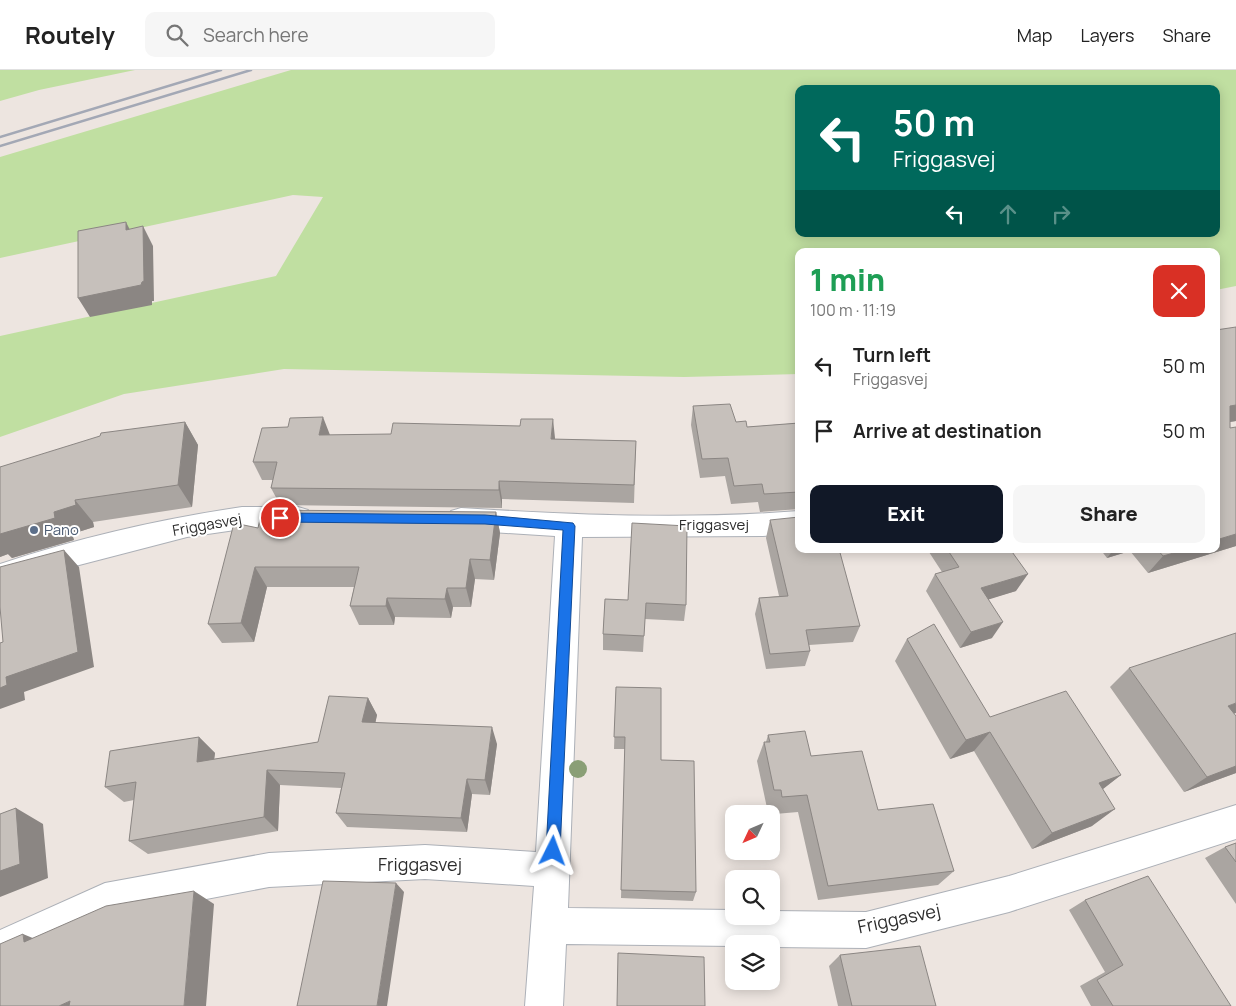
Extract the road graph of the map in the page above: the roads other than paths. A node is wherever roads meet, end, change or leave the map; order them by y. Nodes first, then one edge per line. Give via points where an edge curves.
1 (320, 518) edge
2 (437, 519) edge
3 (795, 522) edge
4 (569, 526) junction
5 (0, 576) edge
6 (1236, 822) edge
7 (552, 870) junction
8 (550, 926) junction
9 (0, 948) edge
10 (544, 1006) edge

1 - 5 street, Friggasvej via 242,518 187,526
2 - 4 street, Friggasvej via 485,519
3 - 4 street, Friggasvej
4 - 7 street
6 - 8 street, Friggasvej via 1009,894 866,930
7 - 8 street
7 - 9 street, Friggasvej via 425,862 269,870 105,900
8 - 10 street

